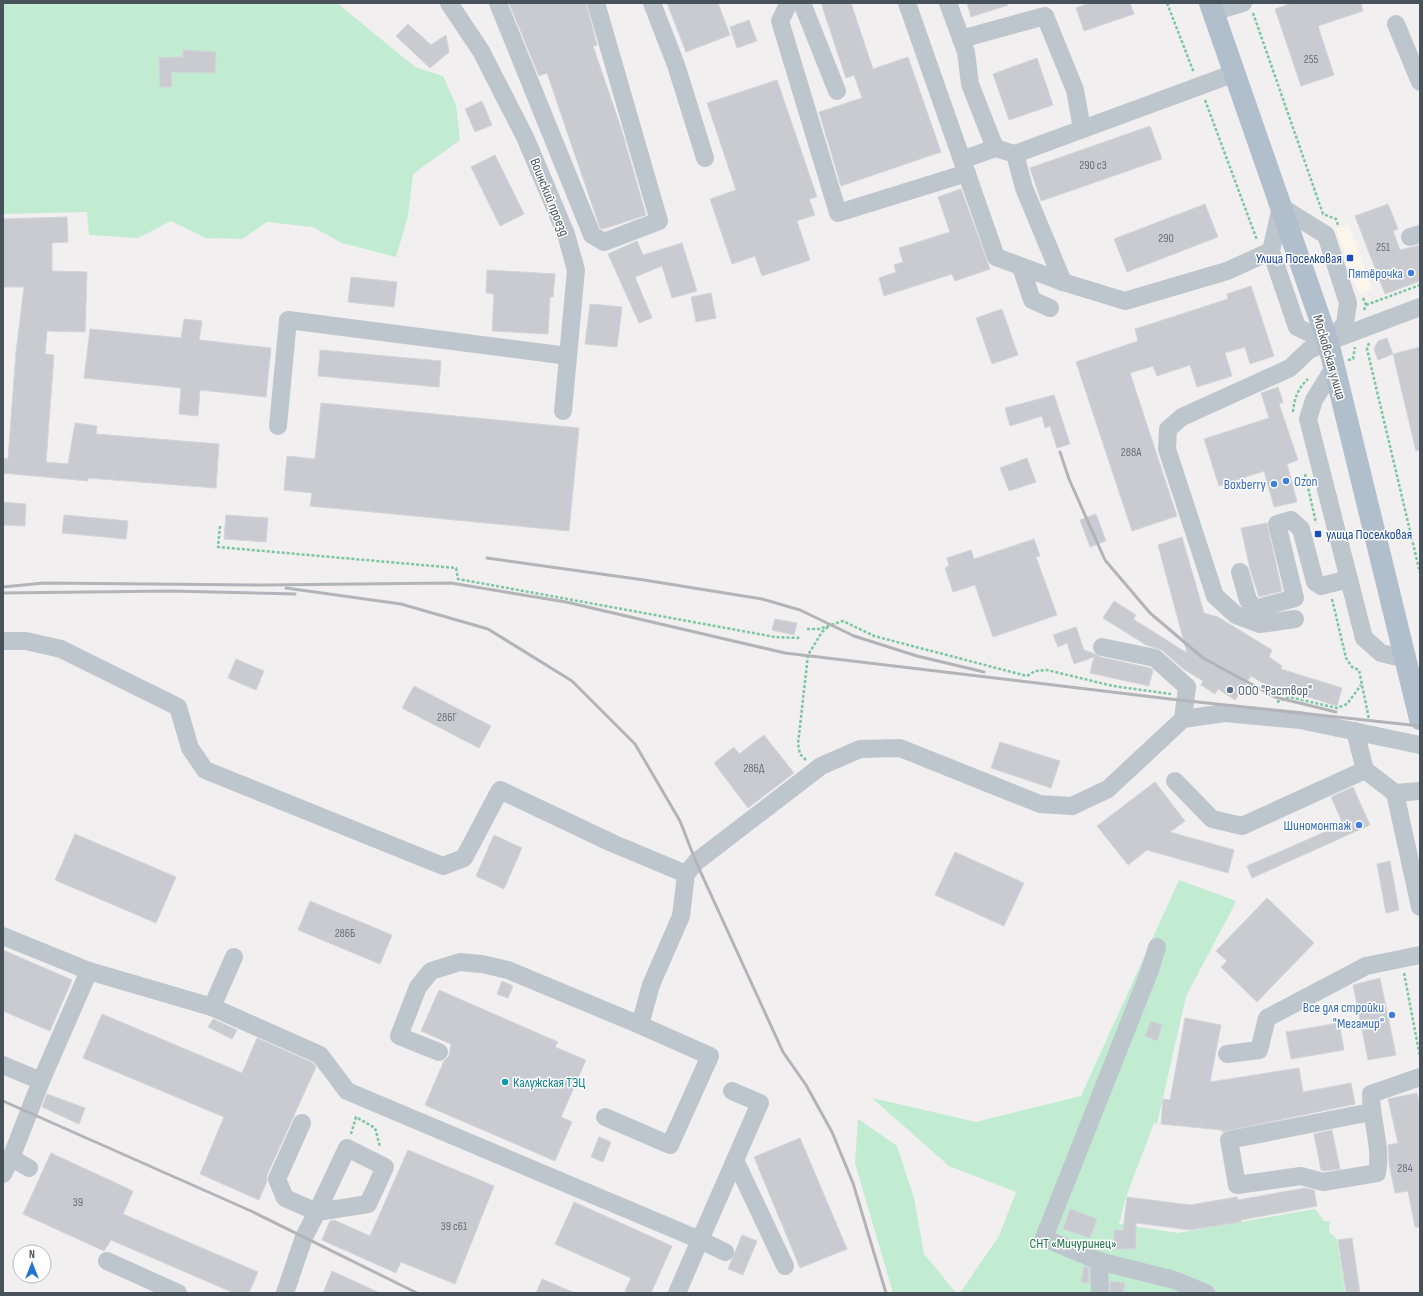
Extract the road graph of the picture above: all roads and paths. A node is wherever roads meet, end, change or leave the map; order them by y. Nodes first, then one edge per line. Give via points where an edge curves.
1 (449, 3) edge
2 (498, 3) edge
3 (596, 3) edge
4 (652, 3) edge
5 (789, 3) edge
6 (802, 3) edge
7 (907, 3) edge
8 (948, 3) edge
9 (1167, 3) edge
10 (1212, 7) edge
11 (1247, 7) edge
12 (1396, 24) dead end
13 (961, 38) junction
14 (1235, 74) junction
15 (1420, 82) edge
16 (1199, 86) junction
17 (837, 91) dead end
18 (1082, 129) junction
19 (995, 148) junction
20 (1015, 154) junction
21 (704, 158) dead end
22 (965, 167) junction
23 (1281, 207) junction
24 (1341, 232) dead end
25 (1266, 253) junction
26 (1021, 267) junction
27 (1063, 282) junction
28 (1420, 285) edge
29 (1361, 291) dead end
30 (1366, 305) junction
31 (1420, 307) edge
32 (1050, 308) dead end
33 (1364, 327) junction
34 (1328, 342) junction
35 (568, 356) junction
36 (1335, 366) junction
37 (1311, 376) dead end
38 (563, 411) dead end
39 (1292, 418) dead end
40 (278, 426) dead end
41 (1304, 472) dead end
42 (220, 526) dead end
43 (1316, 526) dead end
44 (1240, 572) dead end
45 (1420, 573) edge
46 (1349, 579) junction
47 (1329, 584) junction
48 (1295, 619) dead end
49 (831, 625) junction
50 (807, 629) dead end
51 (799, 635) dead end
52 (3, 641) edge
53 (1102, 647) dead end
54 (1406, 658) junction
55 (1362, 684) junction
56 (1186, 696) junction
57 (1270, 704) dead end
58 (1183, 719) junction
59 (1420, 719) edge
60 (1364, 733) junction
61 (1420, 745) edge
62 (807, 760) dead end
63 (1365, 770) junction
64 (1175, 781) dead end
65 (1420, 791) edge
66 (1396, 792) junction
67 (686, 874) junction
68 (1420, 907) edge
69 (3, 936) edge
70 (1157, 947) dead end
71 (1420, 954) edge
72 (234, 957) dead end
73 (1401, 958) junction
74 (89, 971) junction
75 (212, 1007) junction
76 (640, 1025) junction
77 (439, 1052) dead end
78 (1227, 1054) dead end
79 (1420, 1057) edge
80 (3, 1065) edge
81 (1420, 1076) edge
82 (41, 1081) junction
83 (732, 1091) dead end
84 (1371, 1112) junction
85 (605, 1117) dead end
86 (302, 1123) dead end
87 (347, 1148) junction
88 (11, 1158) junction
89 (735, 1160) junction
90 (385, 1167) junction
91 (29, 1168) dead end
92 (3, 1174) edge
93 (316, 1212) junction
94 (700, 1240) junction
95 (725, 1252) dead end
96 (107, 1261) dead end
97 (1099, 1261) junction
98 (785, 1266) dead end
99 (178, 1293) edge
100 (285, 1293) edge
101 (677, 1293) edge
102 (1100, 1293) edge
103 (1206, 1293) edge

1 - 35 street, Воинский проезд via 481,51 525,137 566,234 576,270
2 - 3 street via 592,235 604,242 659,221
4 - 21 street via 676,65
5 - 22 street via 780,21 838,212
6 - 17 street
7 - 22 street
8 - 13 street
9 - 16 path
10 - 11 street
10 - 14 main road, Московская улица
11 - 24 path via 1323,214 1336,219
12 - 15 street
13 - 18 street via 1046,16 1075,90
13 - 19 street via 966,52 970,84
14 - 16 street
14 - 23 main road, Московская улица
16 - 18 street
16 - 25 path via 1255,231
18 - 20 street
19 - 20 street
19 - 22 street
20 - 27 street via 1024,188
22 - 26 street via 996,257
23 - 25 street
23 - 34 main road, Московская улица
23 - 34 street via 1326,235 1337,265 1348,303 1345,324
25 - 27 street via 1227,271 1125,301
25 - 34 street via 1297,327
26 - 27 street
26 - 32 street via 1032,300
28 - 30 path
29 - 30 path
30 - 33 path via 1361,316
31 - 33 street
33 - 34 street
33 - 45 path
34 - 36 main road, Московская улица
34 - 48 street via 1309,350 1290,368 1182,417 1168,429 1167,449 1215,596 1236,615 1260,624
35 - 38 street, Воинский проезд
35 - 40 street via 288,320
36 - 46 street via 1314,400 1308,419
36 - 54 main road, Московская улица
37 - 39 path via 1301,385 1294,401
41 - 43 path
42 - 51 path via 218,547 456,568 458,578 775,637 798,638
44 - 47 street via 1248,600 1255,609 1295,598 1277,524 1291,520 1301,529 1315,582 1321,586
46 - 47 street
46 - 54 street via 1364,638 1381,653
47 - 55 path via 1346,658 1352,667 1359,670
49 - 50 path
49 - 56 path via 843,621 874,636 1027,676 1035,671 1047,670 1113,686
49 - 62 path via 822,632 808,656 798,744 800,754
52 - 67 street via 26,642 61,649 178,707 190,748 205,770 444,866 464,858 500,790 612,843
53 - 56 street via 1155,658 1187,687
54 - 59 main road, Московская улица
55 - 57 path via 1347,704 1337,708 1289,697
55 - 60 path
56 - 58 street
58 - 60 street via 1225,713 1300,720
58 - 67 street via 1108,790 1072,806 1040,804 900,748 860,749 821,766 696,862
60 - 61 street
60 - 63 street
63 - 64 street via 1242,826 1212,819
63 - 66 street
65 - 66 street
66 - 68 street
67 - 76 street via 681,916 651,985
69 - 74 street
70 - 97 street via 1044,1238
71 - 73 street
72 - 75 street
73 - 78 street via 1366,966 1267,1018 1260,1050
73 - 79 path
74 - 75 street
74 - 82 street
75 - 94 street via 320,1055 347,1091
76 - 77 street via 508,970 460,962 431,971 418,987 399,1036
76 - 85 street via 710,1056 670,1145
80 - 82 street
81 - 84 street via 1371,1094
82 - 88 street
83 - 89 street via 760,1103
84 - 84 street via 1380,1159 1377,1173 1323,1182 1301,1176 1237,1185 1229,1140
86 - 93 street via 277,1179 285,1198
87 - 90 street
87 - 90 path via 356,1117 376,1128
87 - 93 street
88 - 91 street
88 - 92 street
89 - 94 street
89 - 98 street
90 - 93 street via 368,1204
93 - 100 street via 304,1237
94 - 95 street
94 - 101 street
96 - 99 street
97 - 102 street
97 - 103 street via 1174,1280

